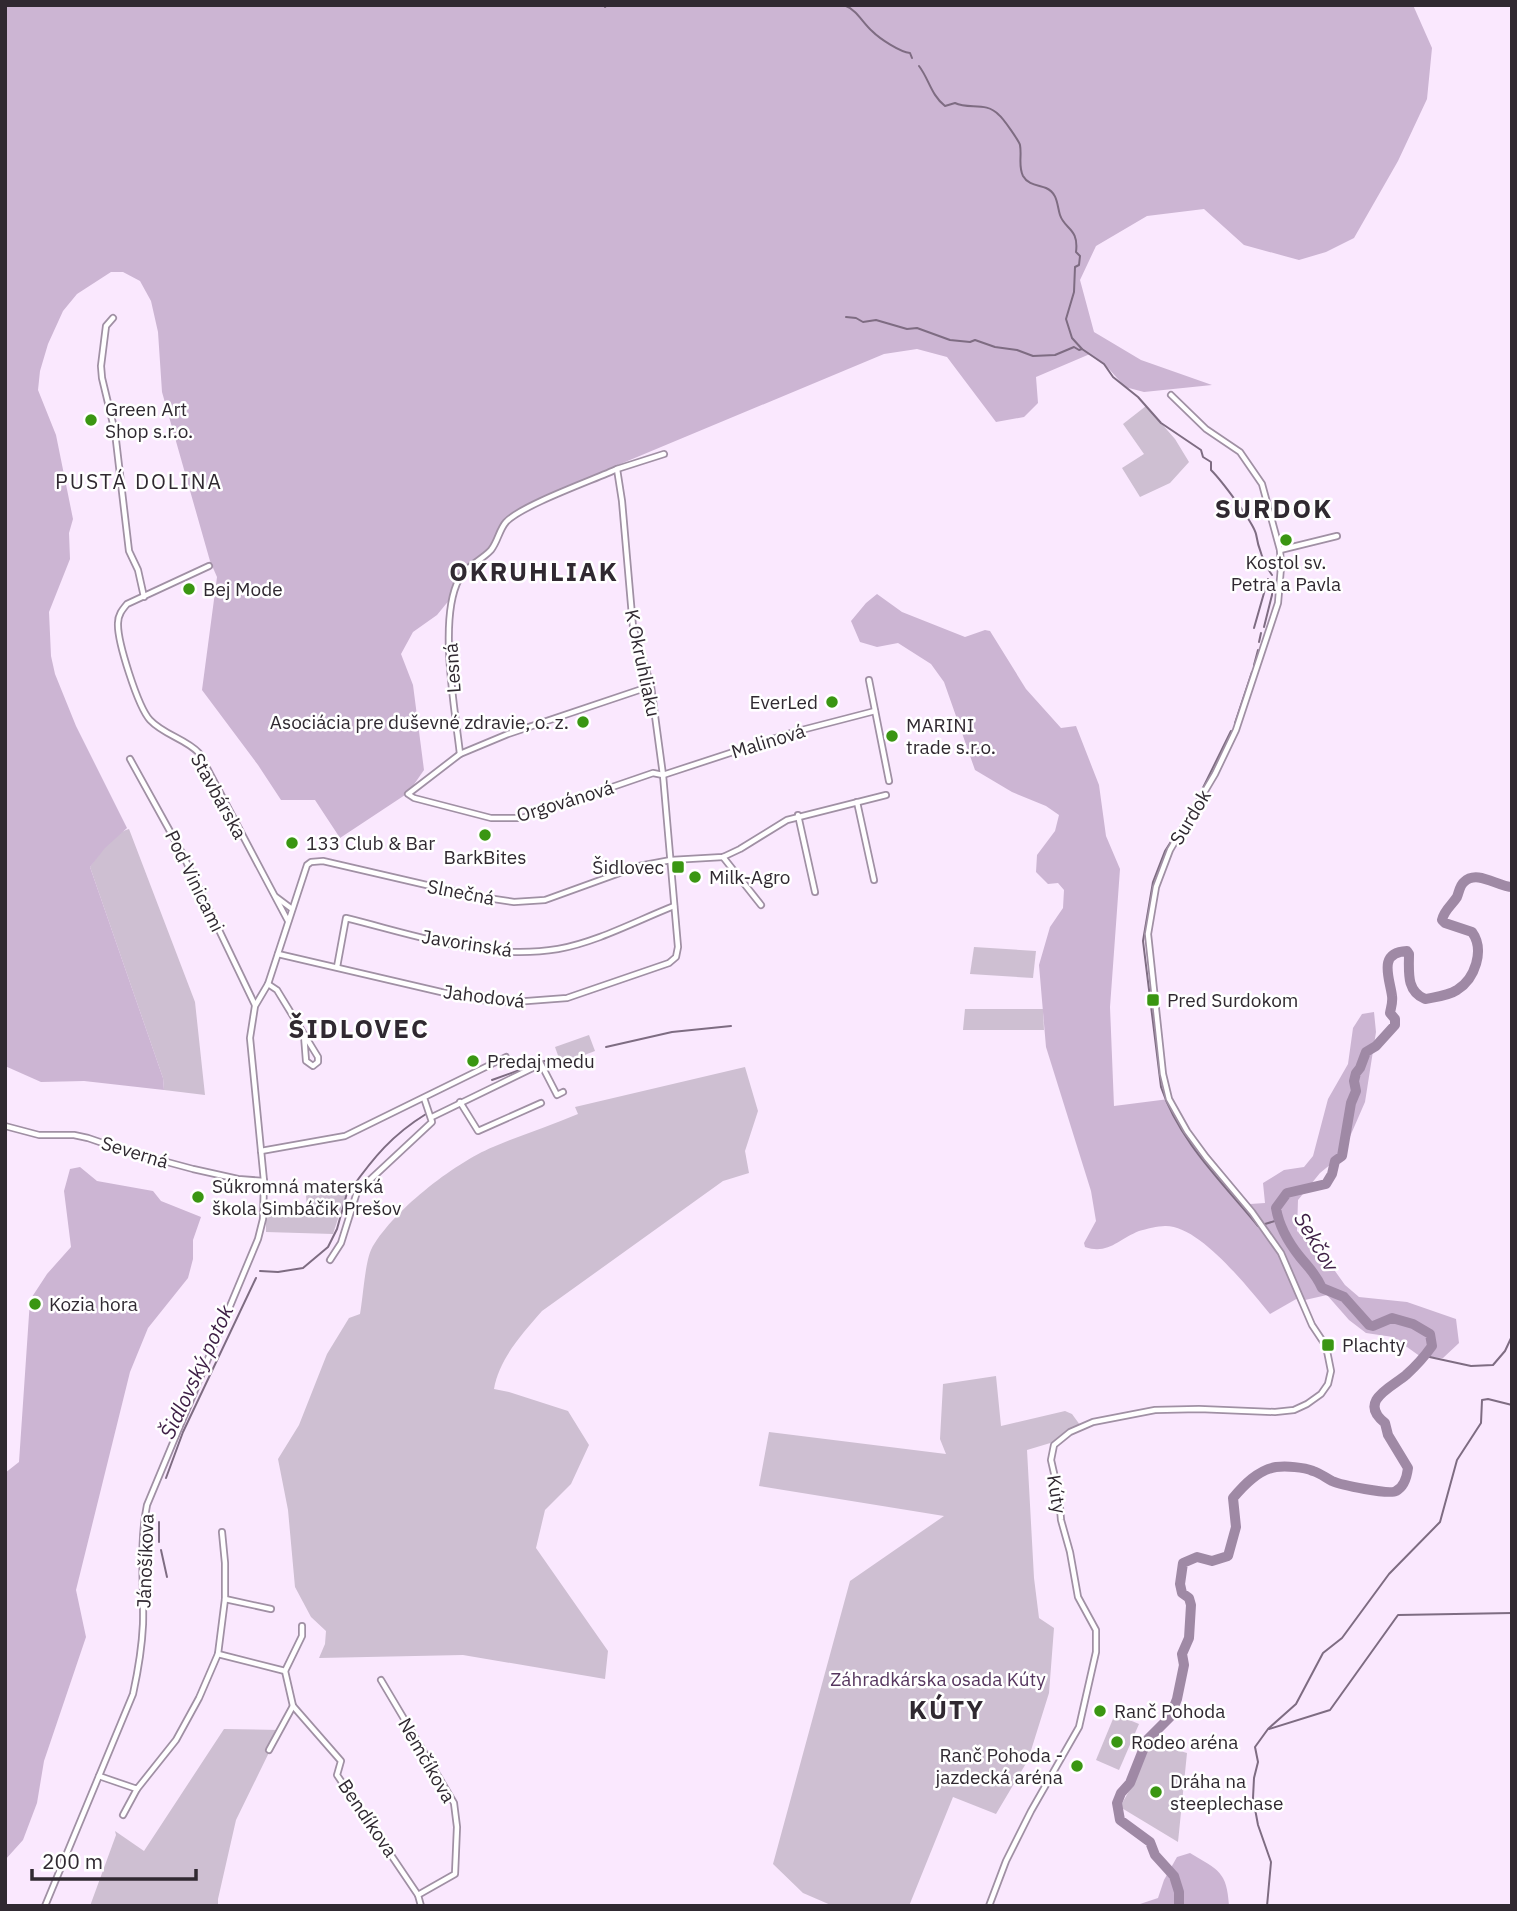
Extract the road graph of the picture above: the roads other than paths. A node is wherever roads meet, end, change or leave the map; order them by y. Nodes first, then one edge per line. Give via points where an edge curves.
1 (113, 318) dead end
2 (1171, 395) dead end
3 (664, 454) dead end
4 (617, 469) junction
5 (1337, 536) dead end
6 (1280, 551) junction
7 (209, 566) dead end
8 (144, 597) junction
9 (869, 680) dead end
10 (651, 685) junction
11 (875, 710) junction
12 (460, 754) junction
13 (130, 759) dead end
14 (663, 775) junction
15 (890, 781) dead end
16 (886, 795) dead end
17 (857, 802) junction
18 (798, 815) junction
19 (723, 857) junction
20 (671, 860) junction
21 (874, 880) dead end
22 (815, 892) dead end
23 (272, 894) junction
24 (761, 905) dead end
25 (674, 906) junction
26 (292, 909) junction
27 (288, 921) junction
28 (278, 954) junction
29 (337, 967) junction
30 (268, 984) junction
31 (255, 1006) junction
32 (304, 1035) junction
33 (506, 1057) dead end
34 (563, 1093) dead end
35 (424, 1098) junction
36 (460, 1102) junction
37 (541, 1103) dead end
38 (432, 1117) junction
39 (5, 1126) edge
40 (261, 1151) junction
41 (264, 1181) junction
42 (1281, 1253) joint
43 (330, 1260) dead end
44 (222, 1532) dead end
45 (225, 1599) junction
46 (271, 1609) dead end
47 (302, 1626) dead end
48 (218, 1654) junction
49 (285, 1671) junction
50 (381, 1680) dead end
51 (293, 1706) junction
52 (270, 1751) dead end
53 (99, 1776) junction
54 (137, 1789) junction
55 (123, 1815) dead end
56 (418, 1895) junction
57 (45, 1906) edge
58 (421, 1906) edge
59 (989, 1906) edge

1 - 8 street via 105,332 102,379 115,432 129,551
2 - 6 street, Surdok via 1206,429 1240,452 1262,484
3 - 4 street
4 - 10 street, K Okruhliaku via 633,627
4 - 12 street, Lesná via 517,513 502,527 489,552 458,582 449,653
5 - 6 street
6 - 42 street, Surdok via 1278,603 1242,713 1215,774 1164,862 1148,934 1169,1099 1198,1146
7 - 8 street, Stavbárska
8 - 23 street, Stavbárska via 127,604 118,620 140,705 148,719 199,754
9 - 11 street
10 - 12 street
10 - 14 street, K Okruhliaku
11 - 14 street, Malinová
11 - 15 street
12 - 14 street, Orgovánová via 408,794 491,818 522,818 653,773
13 - 31 street, Pod Vinicami via 182,853
14 - 20 street, K Okruhliaku
16 - 17 street
17 - 18 street
17 - 21 street
18 - 19 street
18 - 22 street
19 - 20 street, Slnečná
19 - 24 street
20 - 25 street, K Okruhliaku
20 - 26 street, Slnečná via 639,866 545,900 514,902 317,860 307,865
23 - 26 street, Stavbárska
23 - 27 street, Stavbárska
25 - 29 street, Javorinská via 585,941 529,952 470,948 346,918
25 - 29 street, Jahodová via 676,957 567,999 481,1000
26 - 27 street, Slnečná
27 - 28 street
28 - 29 street, Jahodová
28 - 30 street
30 - 31 street
30 - 32 street via 277,990
31 - 40 street via 250,1038
32 - 32 street via 318,1057 313,1066 306,1061
33 - 35 street
34 - 36 street via 557,1095 541,1064
35 - 38 street
35 - 40 street via 345,1136
36 - 37 street via 478,1131
36 - 38 street
38 - 43 street via 432,1122 357,1192 341,1243
39 - 41 street, Severná via 39,1135 74,1135 193,1169
40 - 41 street, Jánošíkova
41 - 53 street, Jánošíkova via 258,1239 147,1505 142,1527 143,1624 138,1668 133,1694
42 - 59 street, Kúty via 1331,1359 1328,1384 1315,1399 1285,1411 1184,1408 1122,1416 1079,1427 1052,1449 1061,1520 1078,1597 1096,1630 1096,1653 1079,1727 1006,1861
44 - 45 street
45 - 46 street
45 - 48 street
47 - 49 street via 302,1636
48 - 49 street
48 - 54 street via 176,1740
49 - 51 street, Bendíkova
50 - 56 street, Nemčíkova via 454,1803 455,1874
51 - 52 street
51 - 56 street, Bendíkova via 341,1761 337,1775
53 - 54 street
53 - 57 street, Jánošíkova
54 - 55 street
56 - 58 street

